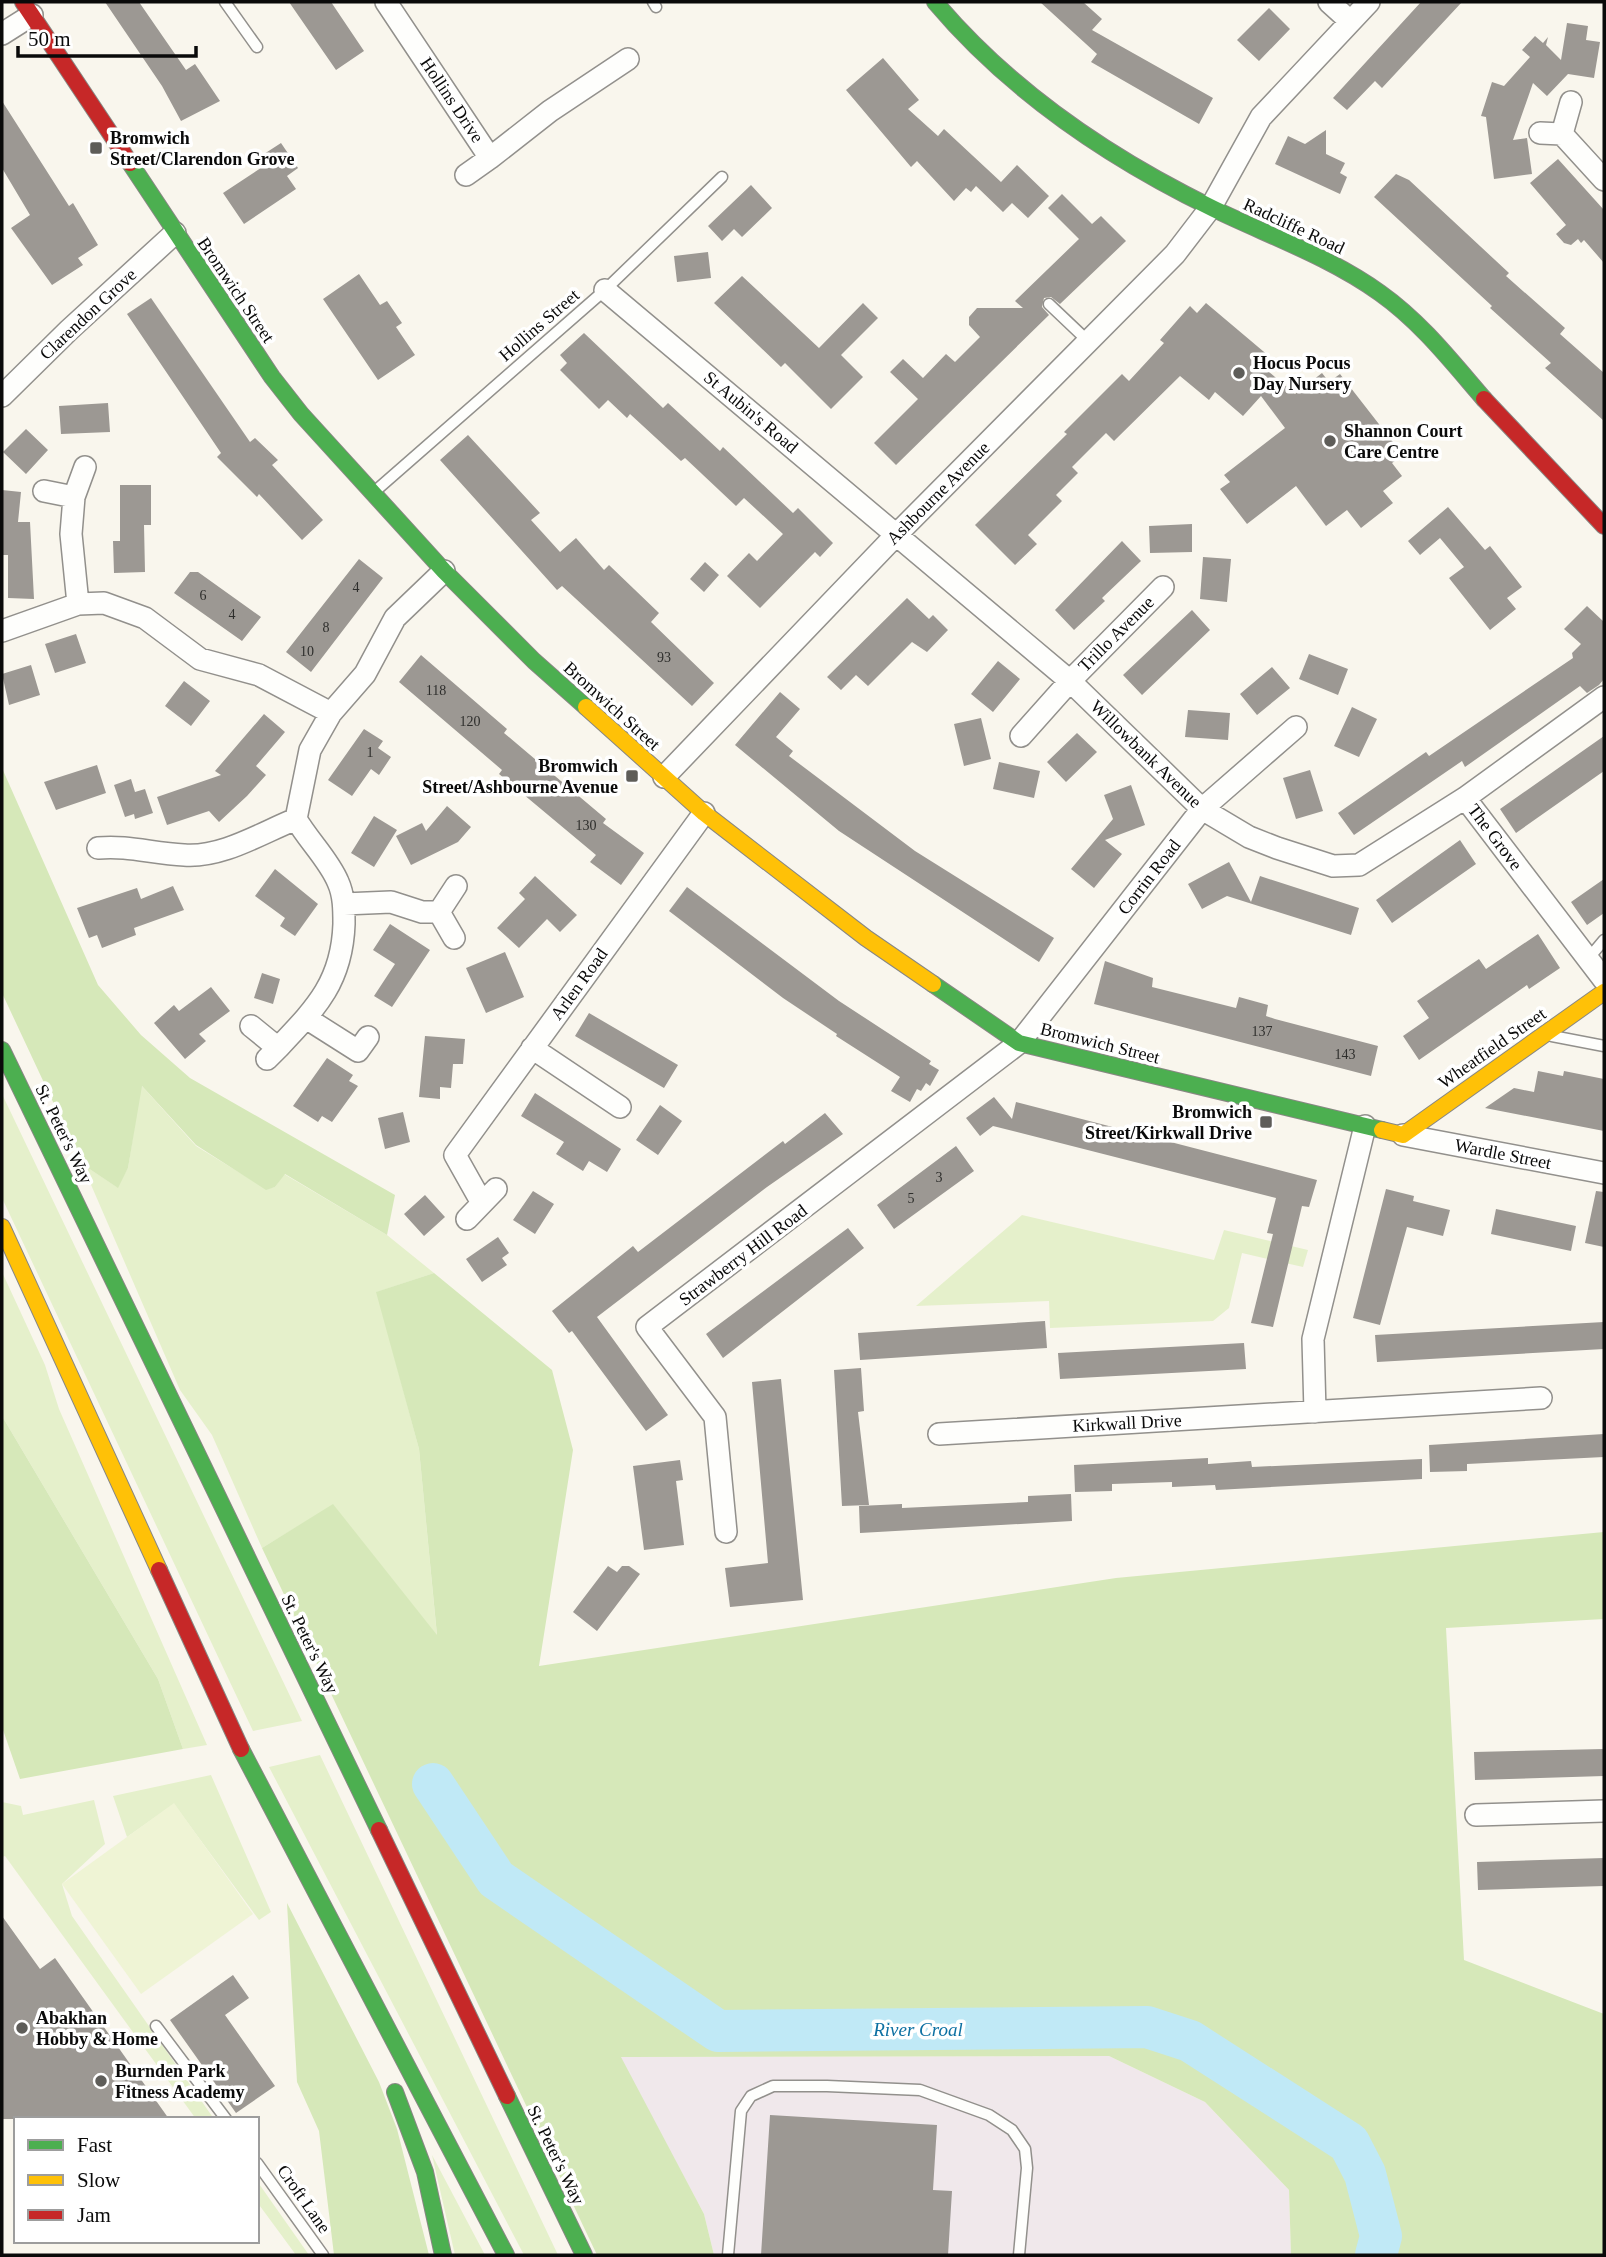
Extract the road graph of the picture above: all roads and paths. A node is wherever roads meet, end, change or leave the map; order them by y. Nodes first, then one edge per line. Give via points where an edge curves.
1 (225, 2) edge
2 (935, 2) edge
3 (1329, 2) edge
4 (1369, 2) edge
5 (389, 3) edge
6 (28, 8) edge
7 (1350, 21) junction
8 (2, 34) edge
9 (257, 47) dead end
10 (628, 59) dead end
11 (1571, 102) dead end
12 (1540, 133) dead end
13 (1562, 134) junction
14 (490, 158) junction
15 (466, 175) dead end
16 (722, 177) dead end
17 (1604, 180) edge
18 (1211, 207) junction
19 (175, 233) junction
20 (605, 290) junction
21 (1049, 304) dead end
22 (1088, 342) junction
23 (2, 396) edge
24 (85, 467) dead end
25 (44, 491) dead end
26 (373, 493) junction
27 (74, 497) junction
28 (1604, 526) edge
29 (897, 534) junction
30 (443, 570) junction
31 (1163, 587) dead end
32 (78, 604) junction
33 (2, 631) edge
34 (1070, 681) junction
35 (1604, 697) edge
36 (331, 713) junction
37 (1296, 727) dead end
38 (1021, 736) dead end
39 (664, 777) junction
40 (1465, 798) junction
41 (1202, 809) junction
42 (704, 813) junction
43 (296, 819) junction
44 (98, 848) dead end
45 (456, 886) dead end
46 (344, 904) junction
47 (439, 912) junction
48 (454, 938) dead end
49 (1604, 940) edge
50 (1588, 959) junction
51 (1604, 979) edge
52 (1604, 992) edge
53 (306, 1018) junction
54 (251, 1026) dead end
55 (1544, 1034) junction
56 (368, 1037) dead end
57 (1018, 1043) junction
58 (1604, 1046) edge
59 (532, 1048) junction
60 (2, 1050) edge
61 (620, 1107) dead end
62 (1365, 1126) junction
63 (1403, 1135) junction
64 (1604, 1174) edge
65 (467, 1219) dead end
66 (2, 1227) edge
67 (1541, 1398) dead end
68 (1315, 1412) junction
69 (939, 1434) dead end
70 (726, 1532) dead end
71 (226, 1721) junction
72 (1604, 1811) edge
73 (1476, 1815) dead end
74 (347, 1986) dead end
75 (156, 2026) dead end
76 (387, 2075) dead end
77 (224, 2117) edge
78 (259, 2166) edge
79 (323, 2255) edge
80 (443, 2255) edge
81 (506, 2255) edge
82 (583, 2255) edge
83 (728, 2255) edge
84 (1019, 2255) edge

1 - 9 lane
2 - 18 main road, Radcliffe Road via 984,58 1042,104 1103,146
3 - 7 street
4 - 7 street, Ashbourne Avenue
5 - 14 street, Hollins Drive
6 - 8 street
6 - 19 main road, Bromwich Street
7 - 18 street, Ashbourne Avenue via 1261,117
10 - 14 street, Hollins Drive
11 - 13 street
12 - 13 street
13 - 17 street
14 - 15 street
16 - 20 lane, Hollins Street
18 - 22 street, Ashbourne Avenue via 1175,254
18 - 28 main road, Radcliffe Road via 1340,268 1381,294 1423,330
19 - 23 street, Clarendon Grove
19 - 26 main road, Bromwich Street via 279,386
20 - 26 lane, Hollins Street
20 - 29 street, St Aubin's Road
21 - 22 lane
22 - 29 street, Ashbourne Avenue
24 - 27 street
25 - 27 street
26 - 30 main road, Bromwich Street
27 - 32 street via 71,534
29 - 34 street, Willowbank Avenue
29 - 39 street, Ashbourne Avenue
30 - 36 street via 395,618 365,674
30 - 39 main road, Bromwich Street via 534,662
31 - 34 street, Trillo Avenue
32 - 33 street
32 - 36 street via 104,603 126,609 200,659 259,675
34 - 38 street, Trillo Avenue
34 - 41 street, Willowbank Avenue
35 - 40 street, The Grove
36 - 43 street via 310,750
37 - 41 street, Corrin Road
39 - 42 main road, Bromwich Street
40 - 41 street, Willowbank Avenue via 1359,865 1347,867 1277,849
40 - 50 street, The Grove
41 - 57 street, Corrin Road
42 - 57 main road, Bromwich Street via 866,938
42 - 59 street, Arlen Road
43 - 44 street via 212,854 185,856 134,846
43 - 46 street via 338,881
45 - 47 street
46 - 47 street via 391,902
46 - 53 street via 340,964
47 - 48 street
49 - 50 lane
50 - 51 street, The Grove
52 - 55 main road, Wheatfield Street
53 - 54 street via 272,1054
53 - 56 street via 358,1051
55 - 58 lane
55 - 63 main road, Wheatfield Street
57 - 62 main road, Bromwich Street
57 - 70 street, Strawberry Hill Road via 647,1326 715,1417
59 - 61 street
59 - 65 street, Arlen Road via 455,1155 489,1196
60 - 82 main road, St. Peter's Way
62 - 63 main road, Bromwich Street
62 - 68 street via 1313,1339
63 - 64 street, Wardle Street
66 - 71 main road
67 - 68 street, Kirkwall Drive
68 - 69 street, Kirkwall Drive
71 - 74 main road
71 - 81 main road
72 - 73 street
75 - 77 lane
76 - 80 main road via 410,2125
78 - 79 lane, Croft Lane
83 - 84 lane via 741,2111 751,2096 774,2086 920,2090 989,2115 1012,2130 1025,2149 1027,2168

